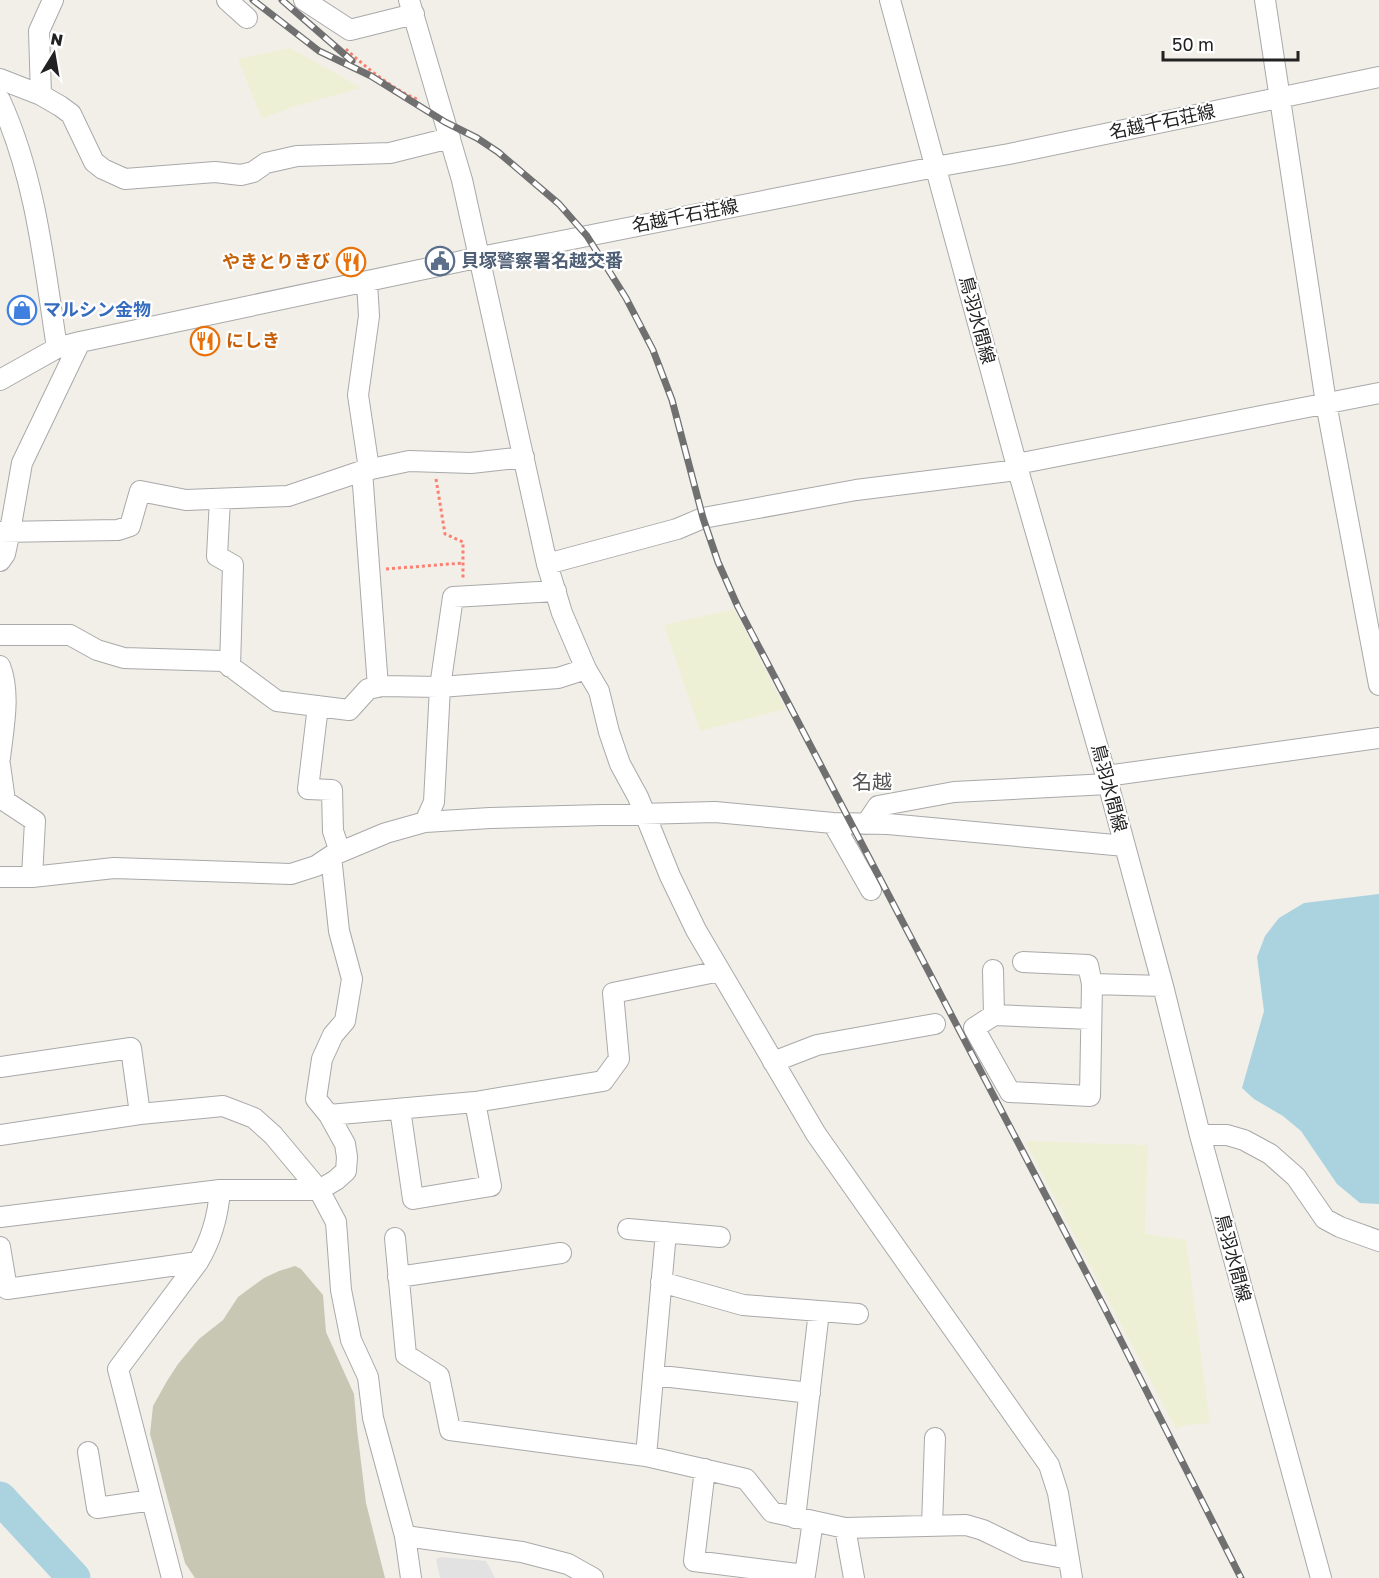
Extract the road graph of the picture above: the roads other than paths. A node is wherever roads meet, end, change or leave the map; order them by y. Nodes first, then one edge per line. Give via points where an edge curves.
1 (53, 0) edge
2 (227, 0) edge
3 (304, 0) edge
4 (890, 0) edge
5 (1264, 0) edge
6 (411, 7) edge
7 (247, 18) dead end
8 (1379, 77) edge
9 (0, 79) edge
10 (41, 95) junction
11 (1280, 98) junction
12 (0, 100) edge
13 (450, 138) junction
14 (935, 167) junction
15 (481, 257) junction
16 (368, 282) junction
17 (80, 342) junction
18 (57, 348) junction
19 (0, 380) edge
20 (1379, 393) edge
21 (1326, 403) junction
22 (524, 457) junction
23 (1018, 467) junction
24 (366, 470) junction
25 (219, 499) junction
26 (5, 531) edge
27 (0, 561) edge
28 (547, 564) junction
29 (556, 591) junction
30 (0, 635) edge
31 (0, 666) edge
32 (230, 667) junction
33 (586, 669) junction
34 (1379, 685) edge
35 (378, 687) junction
36 (440, 687) junction
37 (318, 706) junction
38 (1379, 738) edge
39 (0, 758) edge
40 (0, 765) edge
41 (1107, 780) junction
42 (645, 815) junction
43 (425, 822) junction
44 (833, 823) junction
45 (866, 824) junction
46 (1125, 846) junction
47 (335, 854) junction
48 (0, 877) edge
49 (32, 877) junction
50 (871, 890) dead end
51 (1023, 962) dead end
52 (993, 970) dead end
53 (720, 971) junction
54 (1092, 984) junction
55 (1163, 986) junction
56 (994, 1015) junction
57 (1091, 1019) junction
58 (935, 1024) dead end
59 (773, 1062) junction
60 (0, 1066) edge
61 (476, 1102) junction
62 (400, 1108) junction
63 (141, 1114) junction
64 (329, 1115) junction
65 (0, 1135) edge
66 (1200, 1135) junction
67 (220, 1190) junction
68 (318, 1190) junction
69 (0, 1217) edge
70 (628, 1229) dead end
71 (666, 1232) junction
72 (720, 1237) dead end
73 (395, 1238) dead end
74 (1379, 1241) edge
75 (0, 1247) edge
76 (561, 1253) dead end
77 (198, 1262) junction
78 (398, 1278) junction
79 (662, 1282) junction
80 (819, 1311) junction
81 (858, 1314) dead end
82 (653, 1375) junction
83 (810, 1394) junction
84 (935, 1438) dead end
85 (88, 1452) dead end
86 (646, 1456) junction
87 (705, 1469) junction
88 (152, 1500) junction
89 (804, 1520) junction
90 (932, 1526) junction
91 (844, 1528) junction
92 (405, 1536) junction
93 (1071, 1568) edge
94 (172, 1578) edge
95 (411, 1578) edge
96 (594, 1578) edge
97 (854, 1578) edge
98 (1321, 1578) edge

1 - 10 street via 39,31
2 - 7 street
3 - 6 street via 350,30
4 - 14 street, 鳥羽水間線
5 - 11 street
6 - 13 street
8 - 11 street, 名越千石荘線
9 - 10 street
10 - 13 street via 71,114 94,162 125,179 215,172 242,175 266,163 297,156 390,153
11 - 14 street, 名越千石荘線
11 - 21 street
12 - 18 street via 34,199
13 - 15 street
14 - 15 street, 名越千石荘線
14 - 23 street, 鳥羽水間線
15 - 16 street, 名越千石荘線
15 - 22 street
16 - 17 street, 名越千石荘線
16 - 24 street via 369,316 358,395
17 - 18 street, 名越千石荘線
17 - 26 street via 22,463
18 - 19 street, 名越千石荘線
20 - 21 street
21 - 23 street
21 - 34 street
22 - 24 street via 471,463 409,461
22 - 28 street
23 - 28 street via 856,490 703,518 677,529
23 - 41 street, 鳥羽水間線
24 - 25 street via 288,496
24 - 35 street
25 - 26 street via 186,500 140,491 130,526 118,531
25 - 32 street via 217,556 233,565
26 - 27 street via 5,554
28 - 29 street
29 - 33 street
29 - 36 street via 453,597
30 - 32 street via 70,635 124,658 223,661
31 - 39 street via 5,705
32 - 37 street via 277,701
33 - 36 street via 558,678
33 - 42 street via 599,691 620,764
35 - 36 street
35 - 37 street via 368,689 349,710
36 - 43 street via 434,802
37 - 47 street via 308,789 332,790
38 - 41 street
40 - 49 street via 6,801 35,821
41 - 45 street via 954,792 878,806
41 - 46 street, 鳥羽水間線
42 - 43 street
42 - 44 street via 715,812
42 - 53 street via 670,876
43 - 47 street
44 - 45 street
44 - 50 street
45 - 46 street
46 - 55 street, 鳥羽水間線
47 - 49 street via 316,866 291,874 114,868
47 - 64 street via 339,931 352,979 345,1021 333,1035 322,1059 316,1099
48 - 49 street
51 - 54 street via 1088,964
52 - 56 street
53 - 59 street
53 - 61 street via 613,993 619,1059 603,1081
54 - 55 street
54 - 57 street
55 - 66 street, 鳥羽水間線
56 - 57 street
56 - 57 street via 974,1028 1010,1092 1090,1096
58 - 59 street via 817,1045
59 - 93 street via 816,1134 1049,1465
60 - 63 street via 131,1048
61 - 62 street
61 - 62 street via 491,1186 413,1199
62 - 64 street
63 - 65 street
63 - 68 street via 223,1107 254,1118
64 - 68 street via 345,1144 346,1171
66 - 74 street via 1227,1135 1270,1154 1296,1177 1325,1219
66 - 98 street, 鳥羽水間線
67 - 68 street
67 - 69 street
67 - 77 street via 209,1244
68 - 92 street via 336,1222 341,1290 351,1340 368,1377 373,1418
70 - 71 street
71 - 72 street
71 - 79 street
73 - 78 street
75 - 77 street via 7,1289
76 - 78 street
77 - 88 street via 118,1369
78 - 86 street via 405,1355 439,1376 450,1430
79 - 80 street via 742,1305
79 - 82 street
80 - 81 street
80 - 83 street
82 - 83 street
82 - 86 street
83 - 89 street
84 - 90 street
85 - 88 street via 97,1508
86 - 87 street
87 - 89 street via 746,1479 772,1512
87 - 89 street via 694,1561 805,1575
88 - 94 street
89 - 91 street
90 - 91 street
90 - 93 street via 966,1525 983,1530
91 - 97 street
92 - 95 street
92 - 96 street via 522,1552 568,1564

